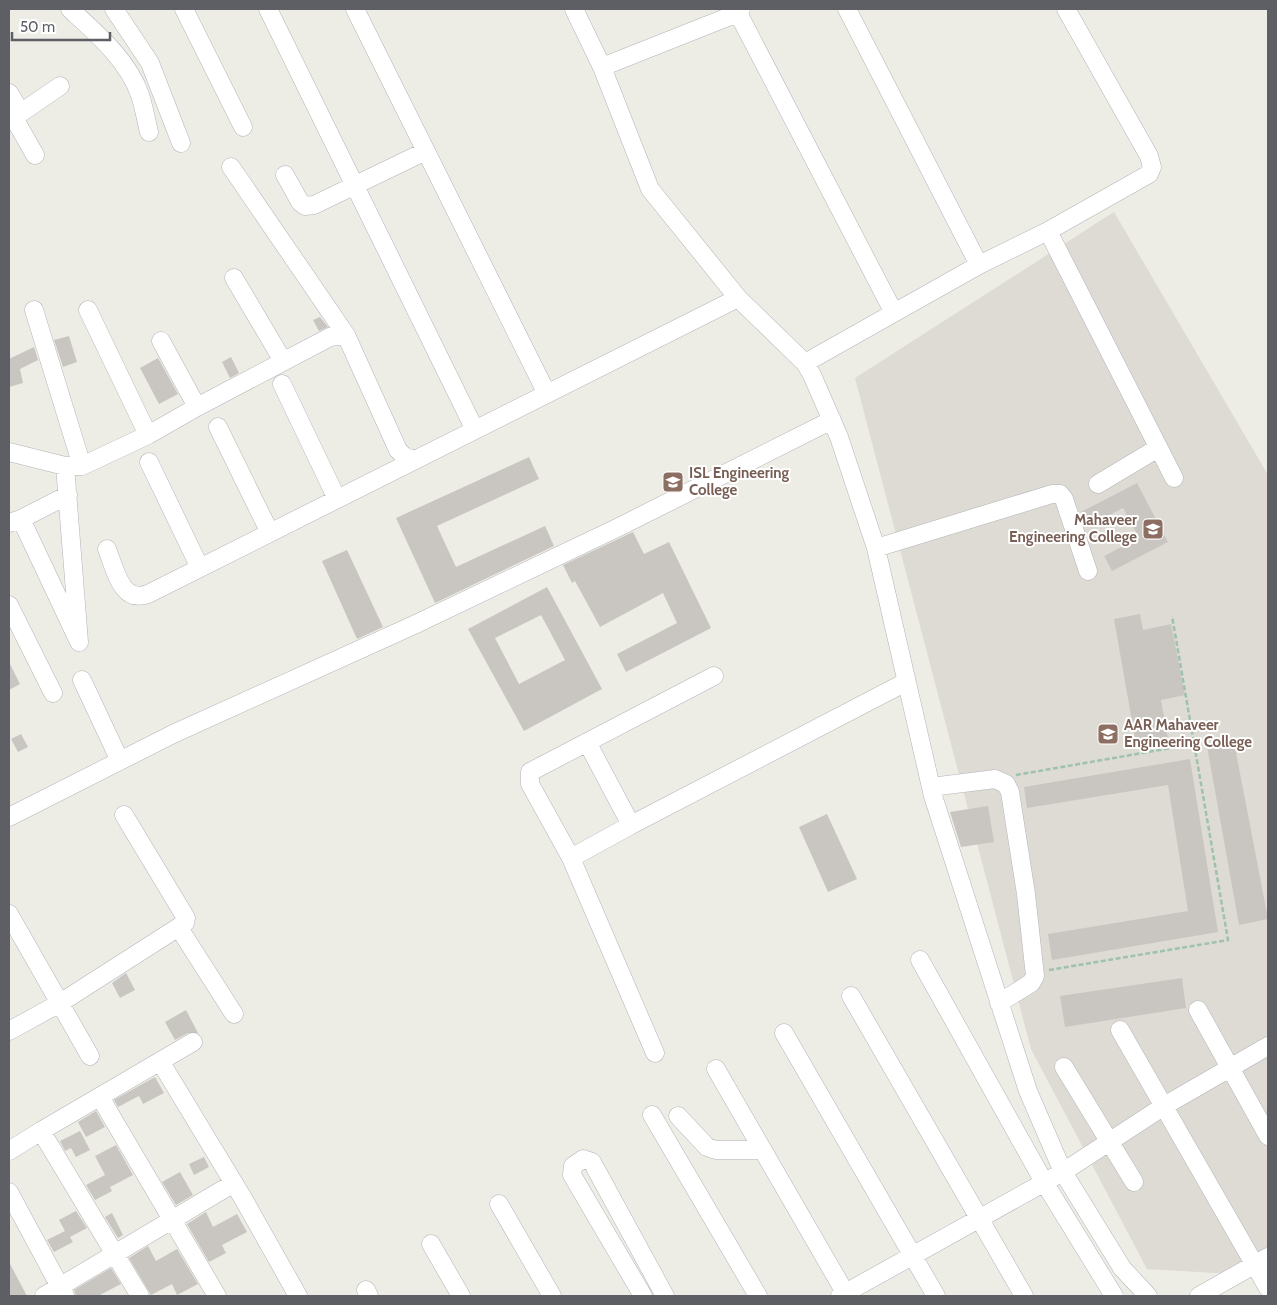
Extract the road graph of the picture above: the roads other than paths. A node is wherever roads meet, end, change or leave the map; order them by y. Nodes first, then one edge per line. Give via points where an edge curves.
1 (70, 9) edge
2 (114, 9) edge
3 (184, 9) edge
4 (268, 9) edge
5 (355, 9) edge
6 (574, 9) edge
7 (847, 9) edge
8 (1066, 9) edge
9 (739, 11) edge
10 (602, 67) junction
11 (60, 86) dead end
12 (9, 93) edge
13 (15, 117) edge
14 (243, 127) dead end
15 (149, 132) dead end
16 (181, 143) dead end
17 (426, 151) junction
18 (36, 155) dead end
19 (231, 167) dead end
20 (285, 175) dead end
21 (354, 185) junction
22 (1048, 231) junction
23 (979, 265) junction
24 (234, 278) dead end
25 (738, 298) junction
26 (34, 310) dead end
27 (88, 310) dead end
28 (894, 313) junction
29 (346, 335) junction
30 (161, 341) dead end
31 (283, 362) junction
32 (804, 364) junction
33 (282, 384) dead end
34 (547, 394) junction
35 (197, 407) junction
36 (832, 420) junction
37 (218, 427) dead end
38 (475, 430) junction
39 (148, 435) junction
40 (10, 448) edge
41 (1158, 448) junction
42 (416, 460) junction
43 (149, 462) dead end
44 (73, 466) junction
45 (1174, 478) dead end
46 (1098, 484) dead end
47 (68, 495) junction
48 (338, 499) junction
49 (15, 521) edge
50 (270, 533) junction
51 (876, 548) junction
52 (107, 549) dead end
53 (200, 568) junction
54 (1088, 571) dead end
55 (9, 605) edge
56 (714, 676) dead end
57 (82, 680) dead end
58 (906, 682) junction
59 (53, 693) dead end
60 (588, 742) junction
61 (120, 761) junction
62 (931, 787) junction
63 (124, 815) dead end
64 (9, 817) edge
65 (631, 825) junction
66 (571, 858) junction
67 (9, 914) edge
68 (179, 928) junction
69 (920, 960) dead end
70 (851, 996) dead end
71 (60, 1003) junction
72 (999, 1003) junction
73 (1198, 1010) dead end
74 (234, 1014) dead end
75 (1120, 1030) dead end
76 (9, 1031) edge
77 (784, 1034) dead end
78 (194, 1042) dead end
79 (1268, 1046) edge
80 (655, 1053) dead end
81 (90, 1056) dead end
82 (160, 1061) junction
83 (1064, 1067) dead end
84 (716, 1069) dead end
85 (1231, 1069) junction
86 (100, 1097) junction
87 (1164, 1106) junction
88 (652, 1115) dead end
89 (678, 1116) dead end
90 (41, 1131) junction
91 (1268, 1136) edge
92 (1108, 1142) junction
93 (762, 1150) junction
94 (9, 1151) edge
95 (1063, 1172) junction
96 (1044, 1182) junction
97 (1134, 1182) dead end
98 (234, 1183) junction
99 (9, 1192) edge
100 (499, 1204) dead end
101 (979, 1218) junction
102 (170, 1219) junction
103 (431, 1244) dead end
104 (113, 1253) junction
105 (913, 1256) junction
106 (1262, 1261) edge
107 (1268, 1288) edge
108 (63, 1291) edge
109 (844, 1295) edge
110 (44, 1296) edge
111 (140, 1296) edge
112 (217, 1296) edge
113 (298, 1296) edge
114 (462, 1296) edge
115 (552, 1296) edge
116 (643, 1296) edge
117 (665, 1296) edge
118 (758, 1296) edge
119 (936, 1296) edge
120 (1024, 1296) edge
121 (1114, 1296) edge
122 (1148, 1296) edge
123 (1198, 1296) edge

1 - 15 street via 117,56 132,78 140,95
2 - 16 street via 150,63
3 - 14 street
4 - 21 street
5 - 17 street
6 - 10 street
7 - 23 street
8 - 22 street via 1152,166 1149,174
9 - 10 street
9 - 28 street
10 - 25 street via 650,189
11 - 13 street
12 - 13 street
13 - 18 street
17 - 21 street
17 - 34 street
19 - 29 street
20 - 21 street via 305,206 314,205
21 - 38 street
22 - 23 street
22 - 41 street
23 - 28 street
24 - 31 street
25 - 32 street
25 - 34 street
26 - 44 street
27 - 39 street
28 - 32 street
29 - 31 street via 330,337
29 - 42 street via 398,450 405,457
30 - 35 street
31 - 35 street
32 - 36 street
33 - 48 street
34 - 38 street
35 - 39 street
36 - 51 street
36 - 61 street via 416,624
37 - 50 street
38 - 42 street
39 - 44 street
40 - 44 street
41 - 45 street
41 - 46 street
42 - 48 street
43 - 53 street
44 - 47 street
47 - 49 street
47 - 49 street via 79,642
48 - 50 street
50 - 53 street
51 - 54 street via 1060,494
51 - 58 street
52 - 53 street via 122,586 130,596 148,594
55 - 59 street
56 - 60 street
57 - 61 street
58 - 62 street
58 - 65 street
60 - 65 street
60 - 66 street via 535,767 529,778
61 - 64 street
62 - 72 street
62 - 72 street via 991,779 1001,780 1010,792 1035,978
63 - 68 street via 186,918
65 - 66 street
66 - 80 street
67 - 71 street
68 - 71 street
68 - 74 street
69 - 96 street
70 - 101 street
71 - 76 street
71 - 81 street
72 - 95 street via 1028,1091
73 - 85 street
75 - 87 street
77 - 105 street
78 - 82 street
79 - 85 street
82 - 86 street
82 - 98 street
83 - 92 street
84 - 93 street
85 - 87 street
85 - 91 street
86 - 90 street
86 - 102 street
87 - 92 street
87 - 106 street
88 - 118 street
89 - 93 street via 707,1147 716,1150
90 - 94 street
90 - 104 street
92 - 95 street
92 - 97 street
93 - 109 street
95 - 96 street
95 - 122 street via 1122,1268
96 - 101 street
96 - 121 street
98 - 102 street
98 - 113 street
99 - 108 street
100 - 115 street
101 - 105 street
101 - 120 street
102 - 104 street
102 - 112 street
103 - 114 street
104 - 108 street
104 - 111 street
105 - 109 street
105 - 119 street
106 - 107 street
106 - 123 street
108 - 110 street
116 - 117 street via 572,1175 573,1166 583,1159 592,1162

